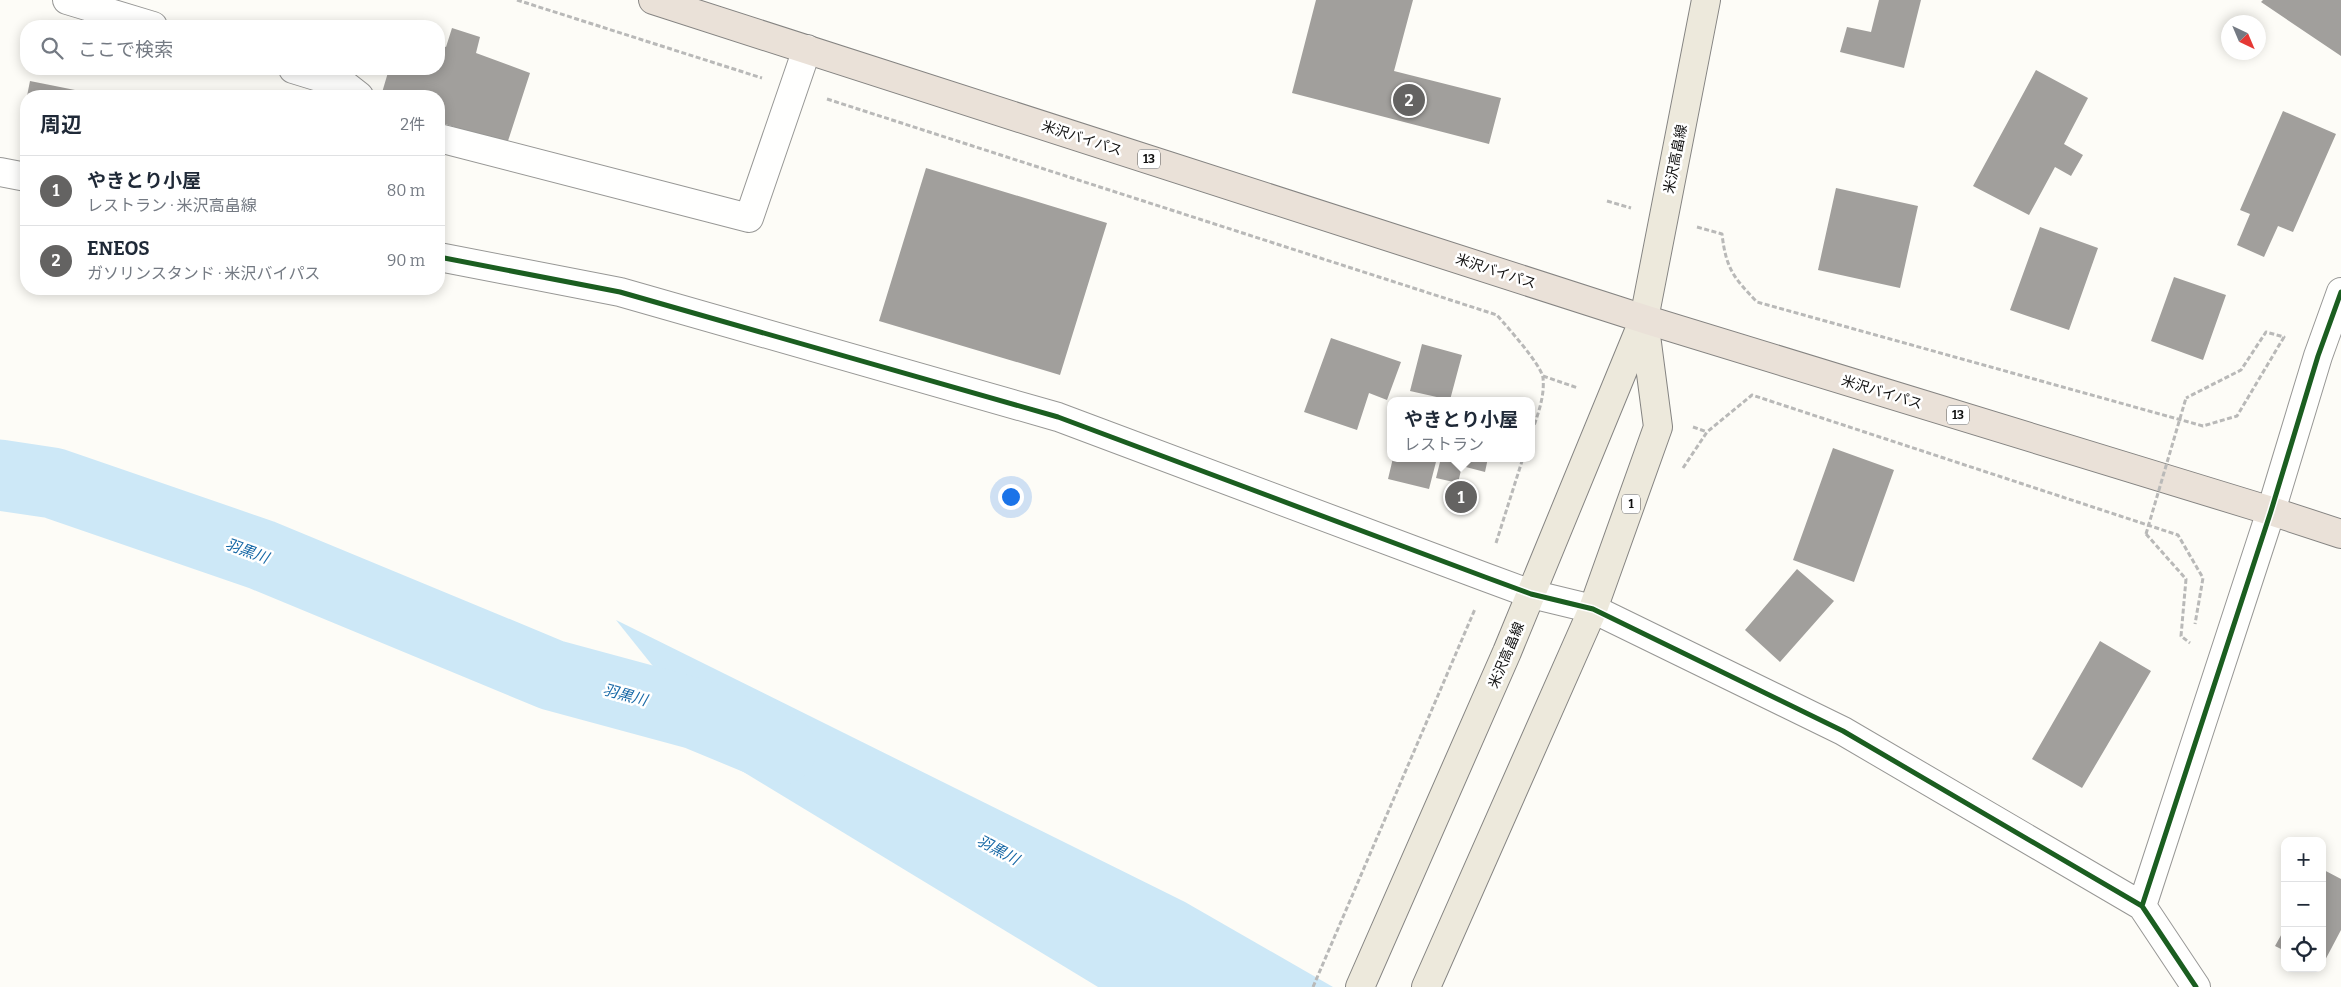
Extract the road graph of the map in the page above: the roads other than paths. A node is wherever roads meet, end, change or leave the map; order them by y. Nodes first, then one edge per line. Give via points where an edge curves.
1 (67, 0) edge
2 (653, 0) edge
3 (1706, 0) edge
4 (133, 20) edge
5 (807, 49) junction
6 (312, 75) edge
7 (351, 90) edge
8 (445, 140) edge
9 (0, 172) edge
10 (20, 176) edge
11 (445, 258) edge
12 (2341, 292) edge
13 (1644, 319) junction
14 (2271, 511) junction
15 (2341, 534) edge
16 (1531, 594) junction
17 (1593, 608) junction
18 (2142, 906) junction
19 (1360, 987) edge
20 (1426, 987) edge
21 (2196, 987) edge

1 - 4 street
2 - 5 highway, 米沢バイパス / 13
3 - 13 main road, 米沢高畠線 / 1
5 - 8 street via 748,218
5 - 13 highway, 米沢バイパス / 13
6 - 7 street
9 - 10 street
11 - 16 street via 620,292 1058,418
12 - 14 street
13 - 14 highway, 米沢バイパス / 13
13 - 16 main road, 米沢高畠線 / 1
13 - 17 main road, 米沢高畠線 / 1 via 1658,427
14 - 15 highway, 米沢バイパス / 13
14 - 18 street
16 - 17 street
16 - 19 main road, 米沢高畠線 / 1
17 - 18 street via 1844,731
17 - 20 main road, 米沢高畠線 / 1
18 - 21 street

